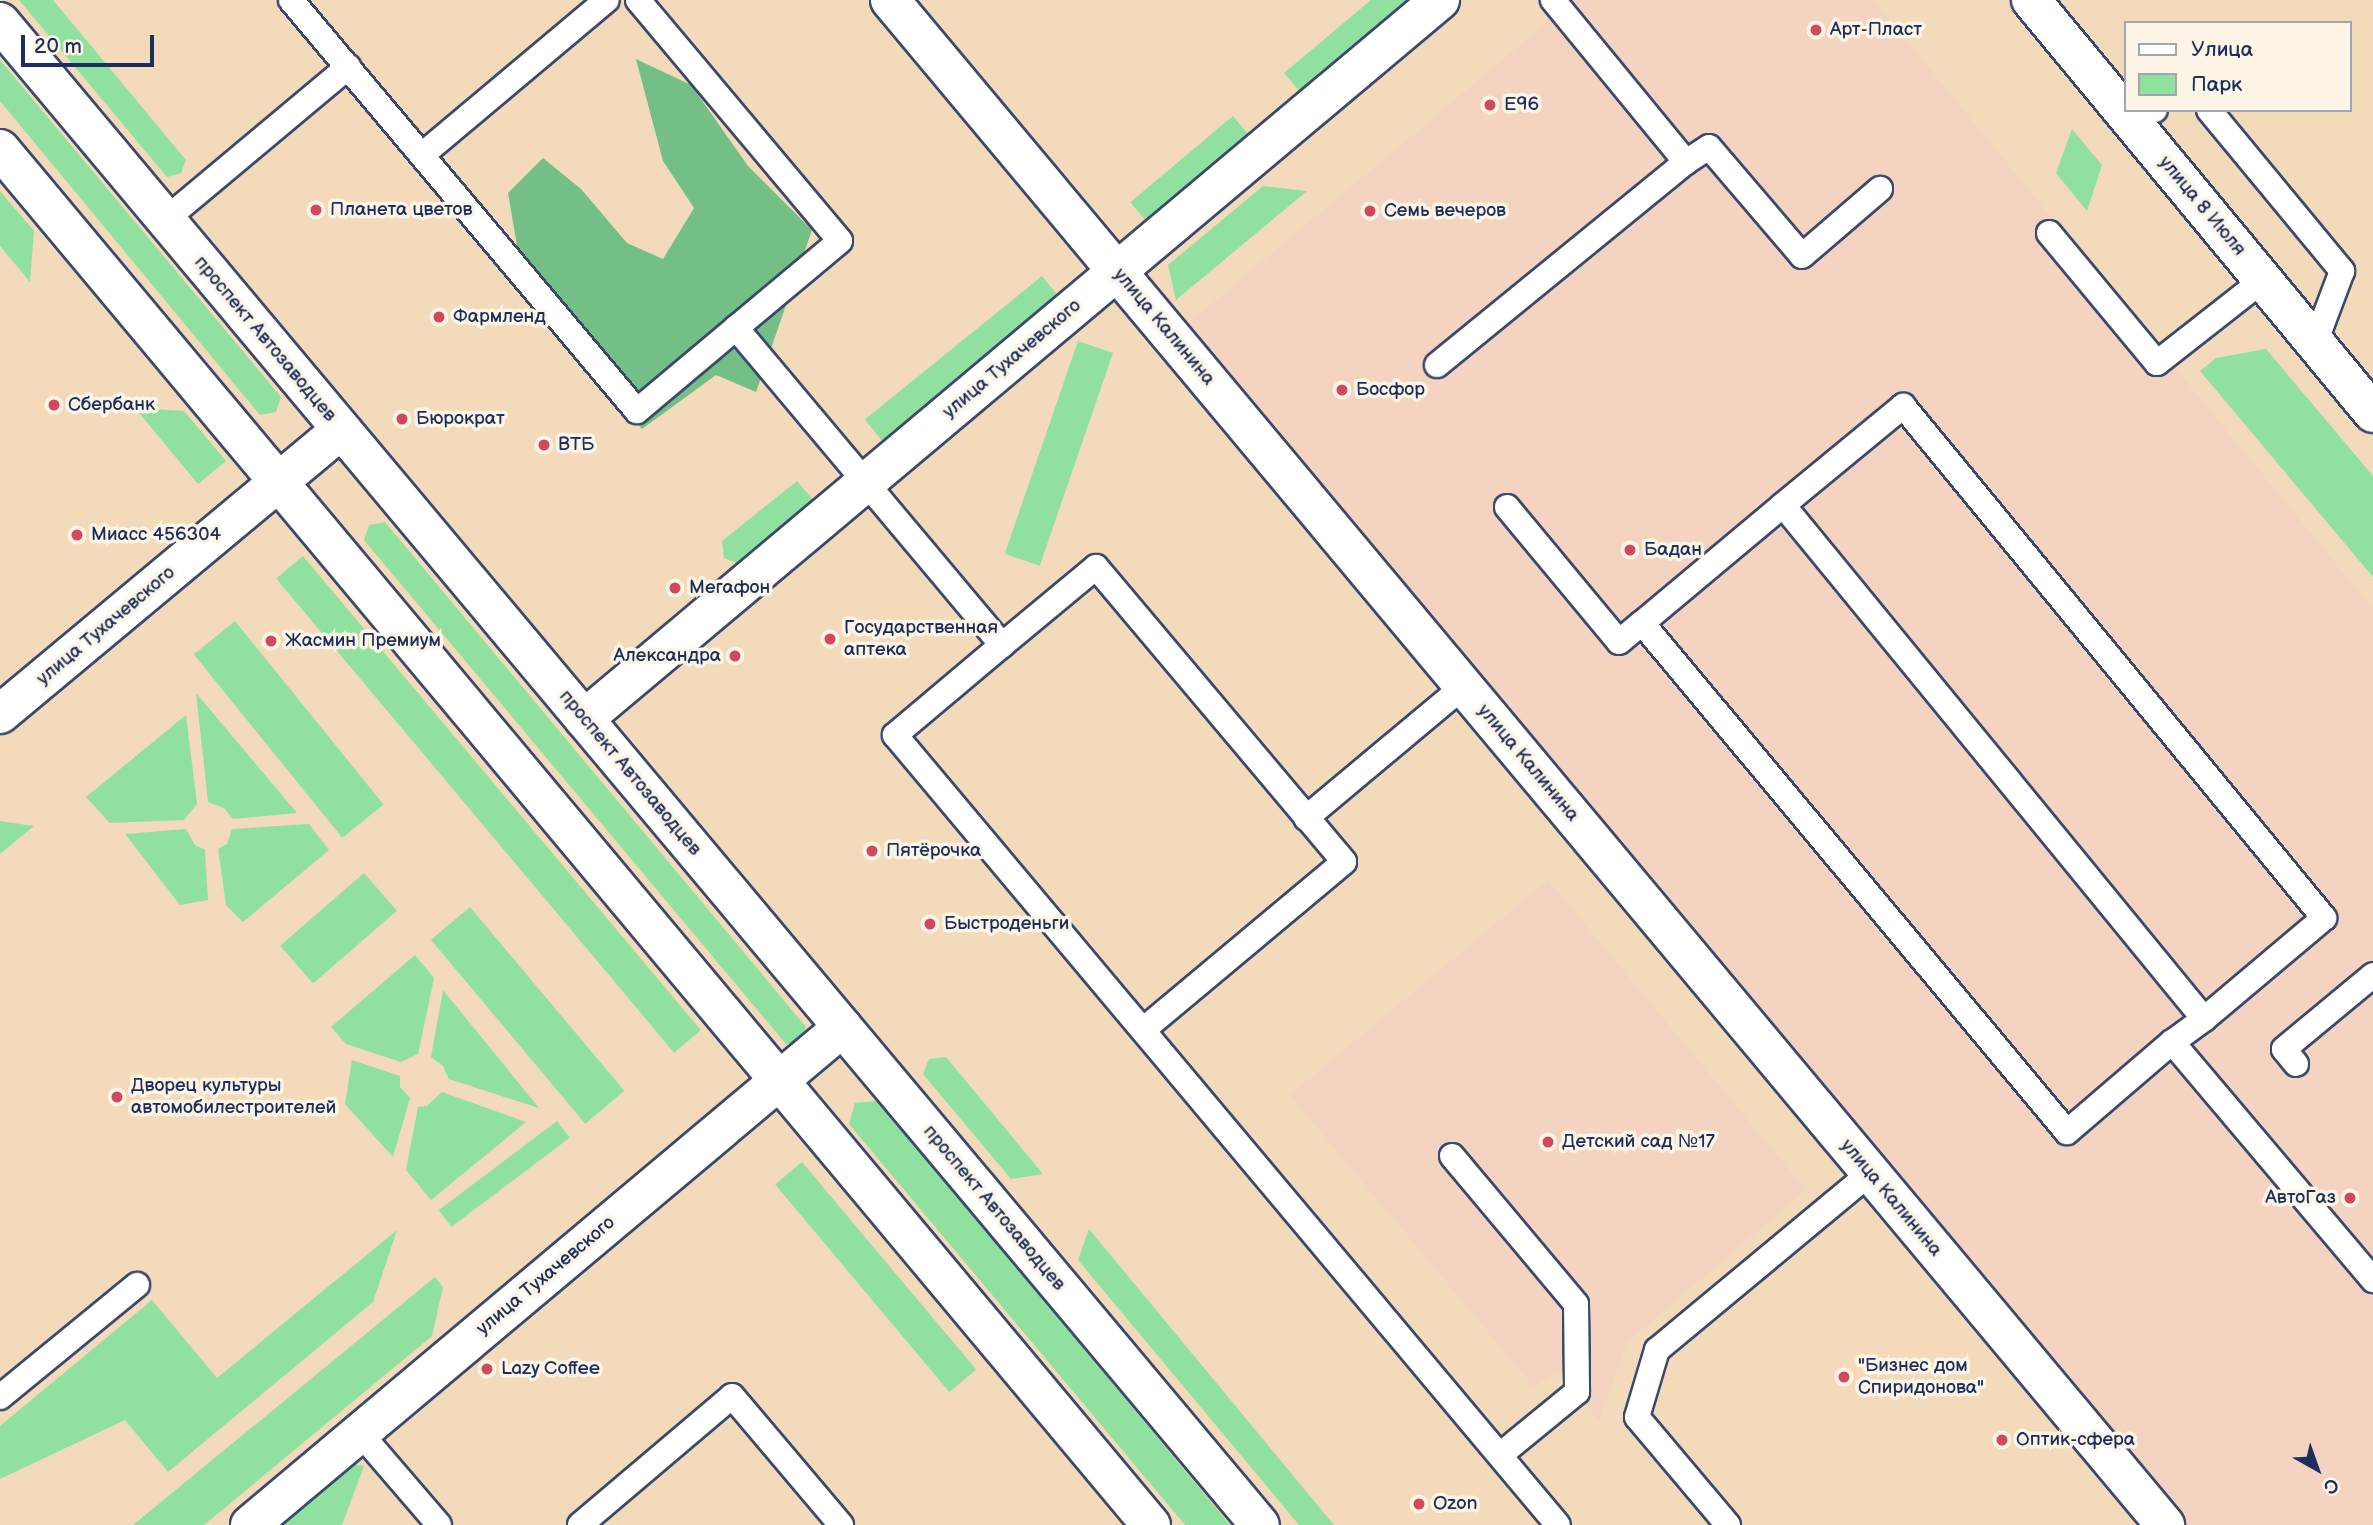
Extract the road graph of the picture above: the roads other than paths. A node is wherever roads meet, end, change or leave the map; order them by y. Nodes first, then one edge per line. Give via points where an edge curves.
1 (292, 0) edge
2 (607, 0) edge
3 (638, 0) edge
4 (890, 0) edge
5 (1440, 0) edge
6 (1553, 0) edge
7 (2031, 0) edge
8 (0, 22) edge
9 (348, 67) junction
10 (2124, 96) edge
11 (2140, 112) edge
12 (2211, 112) edge
13 (0, 149) edge
14 (422, 155) junction
15 (1686, 162) junction
16 (1880, 189) dead end
17 (165, 220) junction
18 (2049, 233) dead end
19 (1117, 271) junction
20 (2263, 280) junction
21 (736, 328) junction
22 (2315, 343) junction
23 (1437, 365) dead end
24 (2373, 413) edge
25 (341, 430) junction
26 (281, 481) junction
27 (865, 483) junction
28 (1783, 505) junction
29 (1507, 507) dead end
30 (1642, 623) junction
31 (1002, 645) junction
32 (1464, 686) junction
33 (0, 714) edge
34 (584, 719) junction
35 (1306, 818) junction
36 (2373, 975) edge
37 (2204, 1019) junction
38 (843, 1027) junction
39 (1143, 1030) junction
40 (2172, 1042) junction
41 (2296, 1064) dead end
42 (781, 1079) junction
43 (1452, 1156) dead end
44 (1870, 1173) junction
45 (2373, 1280) edge
46 (137, 1285) dead end
47 (0, 1397) edge
48 (360, 1433) junction
49 (1500, 1455) junction
50 (250, 1525) edge
51 (439, 1525) edge
52 (580, 1525) edge
53 (841, 1525) edge
54 (1152, 1525) edge
55 (1260, 1525) edge
56 (1558, 1525) edge
57 (1728, 1525) edge
58 (2165, 1525) edge

1 - 9 lane
2 - 14 lane
3 - 21 lane via 840,241
4 - 19 street, улица Калинина
5 - 19 street, улица Тухачевского
6 - 15 lane
7 - 10 street, улица 8 Июля
8 - 17 street, проспект Автозаводцев
9 - 14 lane
9 - 17 lane
11 - 20 street, улица 8 Июля
12 - 22 lane via 2342,271
13 - 26 street
14 - 21 lane via 637,411
15 - 16 lane via 1709,147 1802,256
15 - 23 lane
17 - 25 street, проспект Автозаводцев
18 - 20 lane via 2157,363
19 - 27 street, улица Тухачевского
19 - 32 street, улица Калинина
20 - 22 street, улица 8 Июля
21 - 27 lane
22 - 24 street, улица 8 Июля
25 - 26 street, улица Тухачевского
25 - 34 street, проспект Автозаводцев
26 - 33 street, улица Тухачевского
26 - 42 street
27 - 31 lane
27 - 34 street, улица Тухачевского
28 - 30 lane
28 - 37 lane
28 - 37 lane via 1903,406 2324,918
29 - 30 lane via 1619,642
30 - 40 lane via 2067,1132
31 - 35 lane via 1096,567
31 - 39 lane via 895,735
32 - 35 lane
32 - 44 street, улица Калинина
34 - 38 street, проспект Автозаводцев
35 - 39 lane via 1344,862
36 - 41 lane via 2284,1049
37 - 40 lane
38 - 42 street, улица Тухачевского
38 - 55 street, проспект Автозаводцев
39 - 49 lane
40 - 45 lane
42 - 48 street, улица Тухачевского
42 - 54 street
43 - 49 lane via 1576,1304 1577,1392
44 - 57 lane via 1657,1350 1637,1417
44 - 58 street, улица Калинина
46 - 47 lane
48 - 50 street, улица Тухачевского
48 - 51 lane
49 - 56 lane
52 - 53 lane via 732,1396

